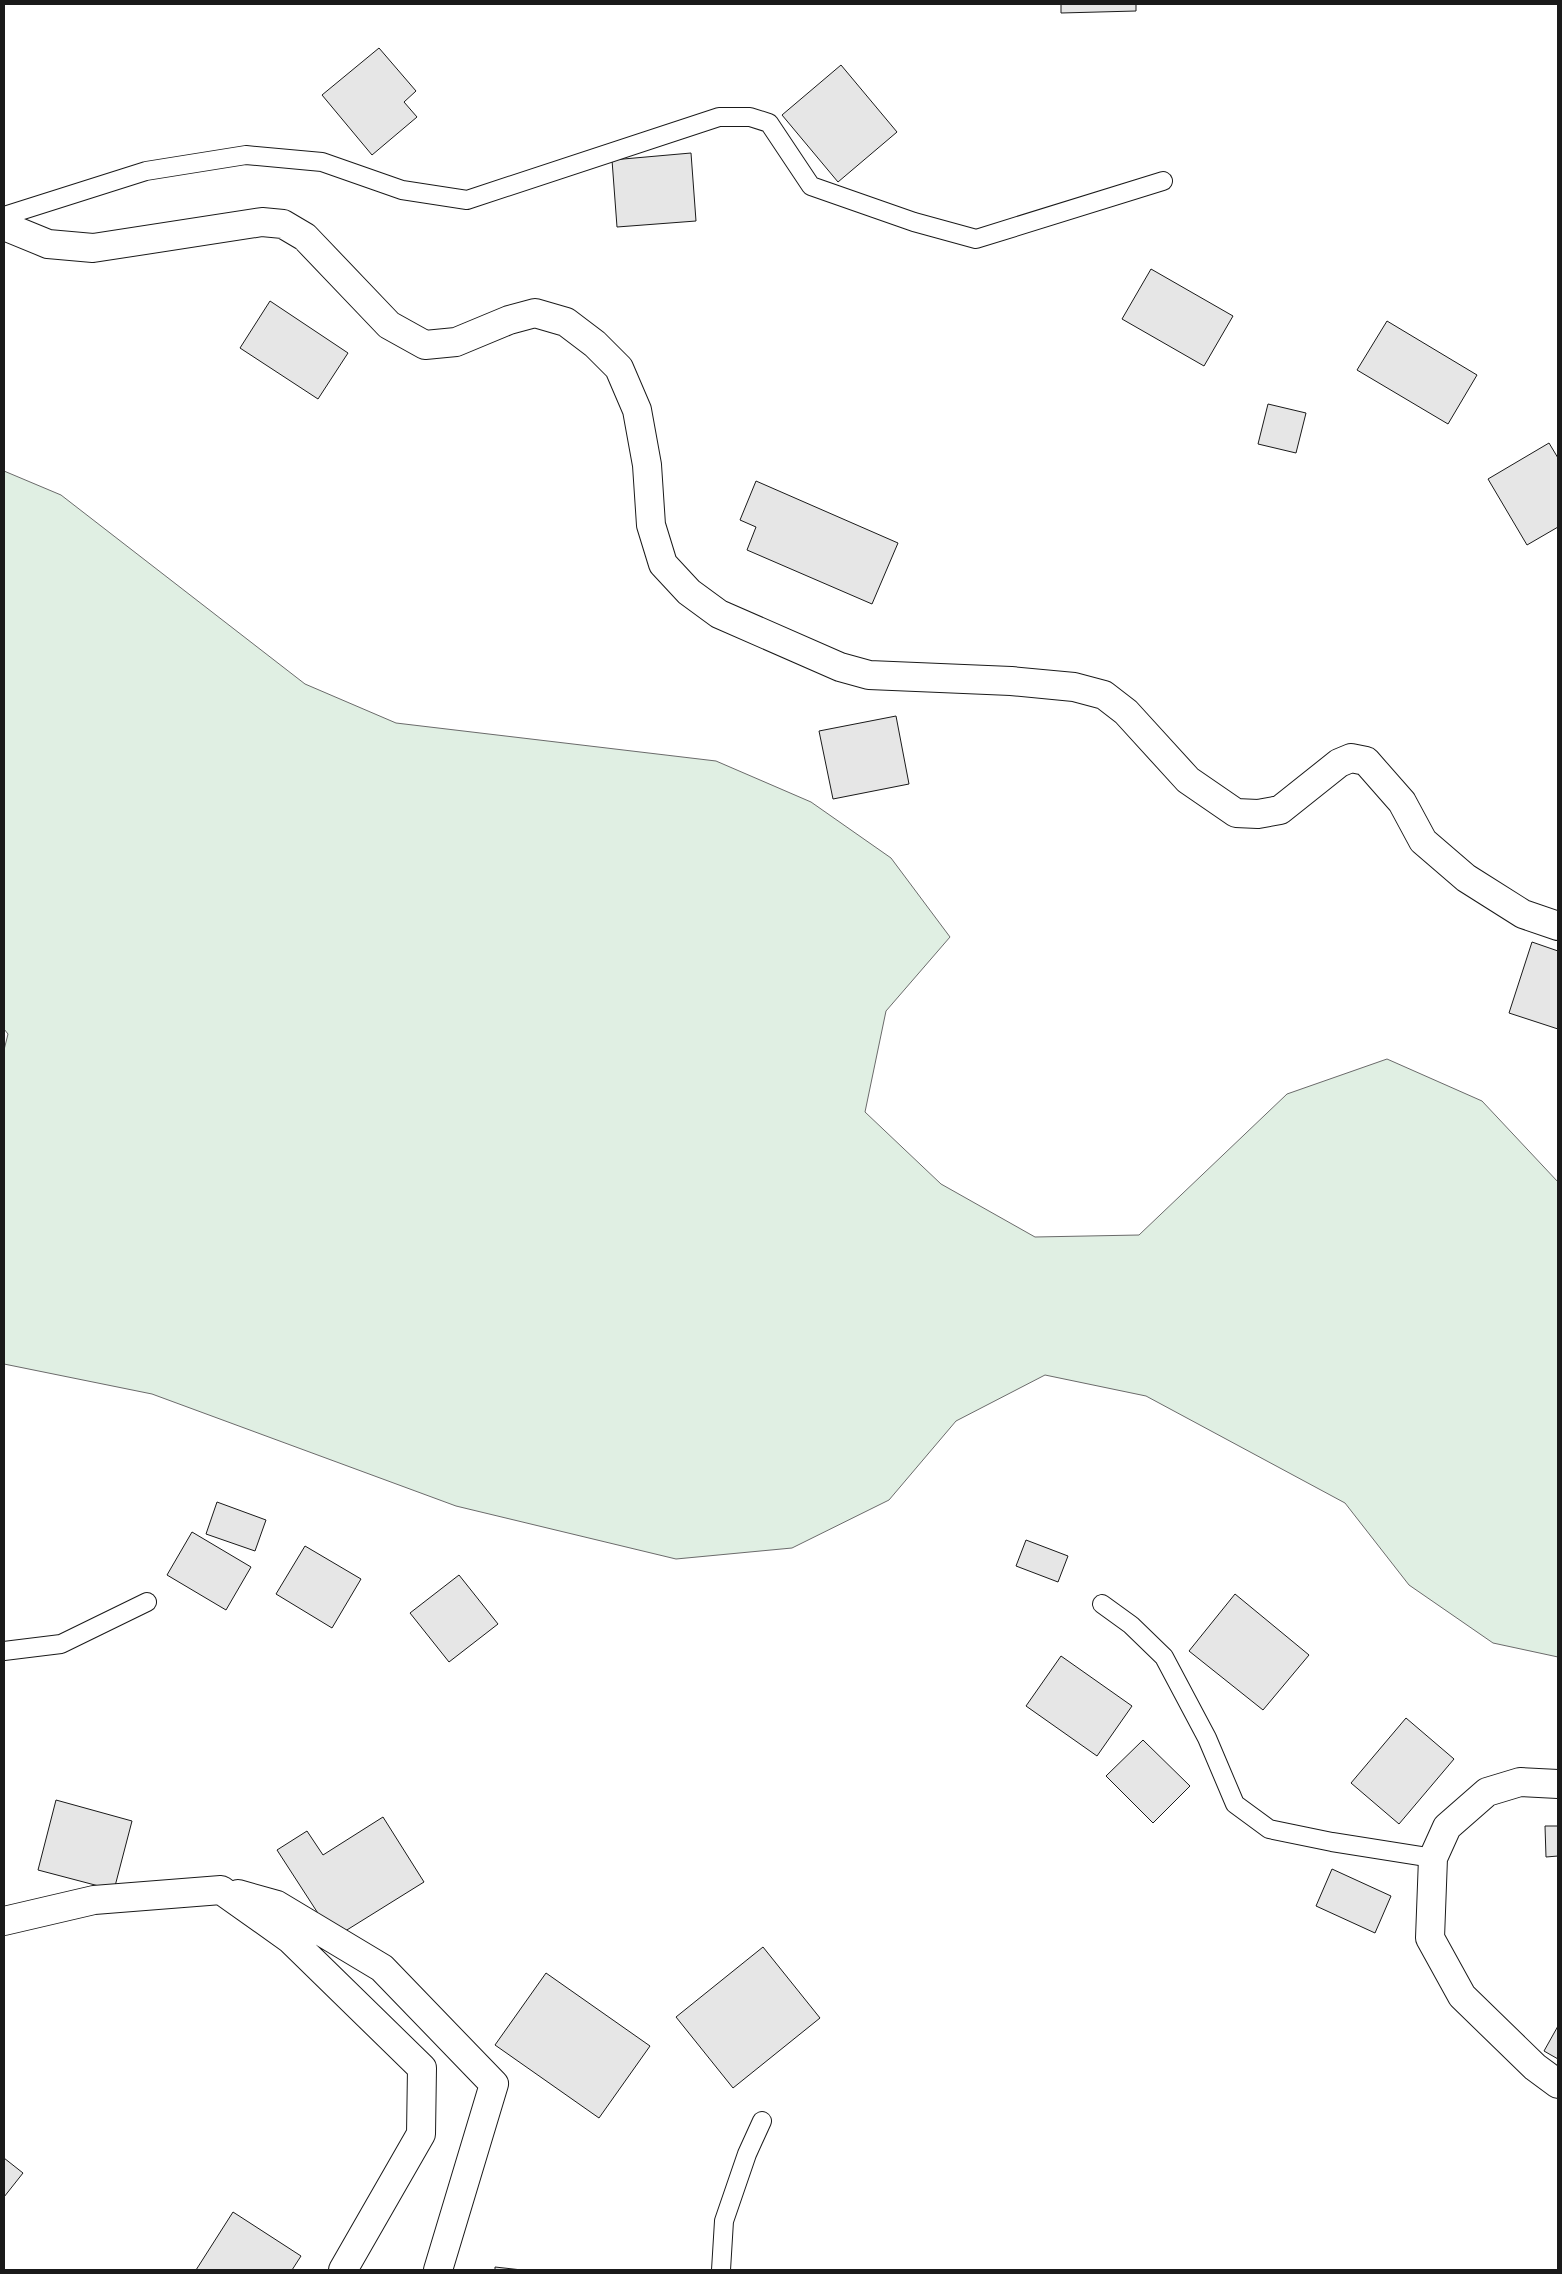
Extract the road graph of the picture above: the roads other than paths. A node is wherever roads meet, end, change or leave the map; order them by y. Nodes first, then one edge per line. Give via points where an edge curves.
1 (1163, 181) dead end
2 (4, 216) edge
3 (4, 226) edge
4 (1558, 926) edge
5 (148, 1602) dead end
6 (1102, 1604) dead end
7 (4, 1651) edge
8 (1558, 1784) edge
9 (1433, 1858) junction
10 (221, 1890) junction
11 (4, 1921) edge
12 (1558, 2084) edge
13 (762, 2121) dead end
14 (343, 2270) edge
15 (438, 2270) edge
16 (721, 2270) edge

1 - 2 lane via 976,239 914,222 812,186 769,123 750,117 719,117 467,200 402,190 322,162 246,155 146,170
3 - 4 street via 48,244 93,248 262,222 283,224 305,237 389,325 425,345 456,342 535,313 566,322 619,368 637,410 647,465 651,524 663,564 689,592 719,614 840,667 869,675 1011,681 1074,687 1104,695 1126,712 1188,780 1236,813 1280,810 1339,763 1351,758 1366,761 1402,802 1423,841 1466,878 1523,914
5 - 7 lane via 61,1644
6 - 9 lane via 1131,1624 1164,1657 1206,1738 1235,1804 1270,1829
8 - 9 street via 1520,1782 1487,1792 1447,1827
9 - 12 street via 1430,1938 1462,1996 1535,2067
10 - 11 street via 94,1900
10 - 14 street via 290,1939 422,2068 421,2134
10 - 15 street via 277,1905 382,1968 494,2084
13 - 16 lane via 724,2220

